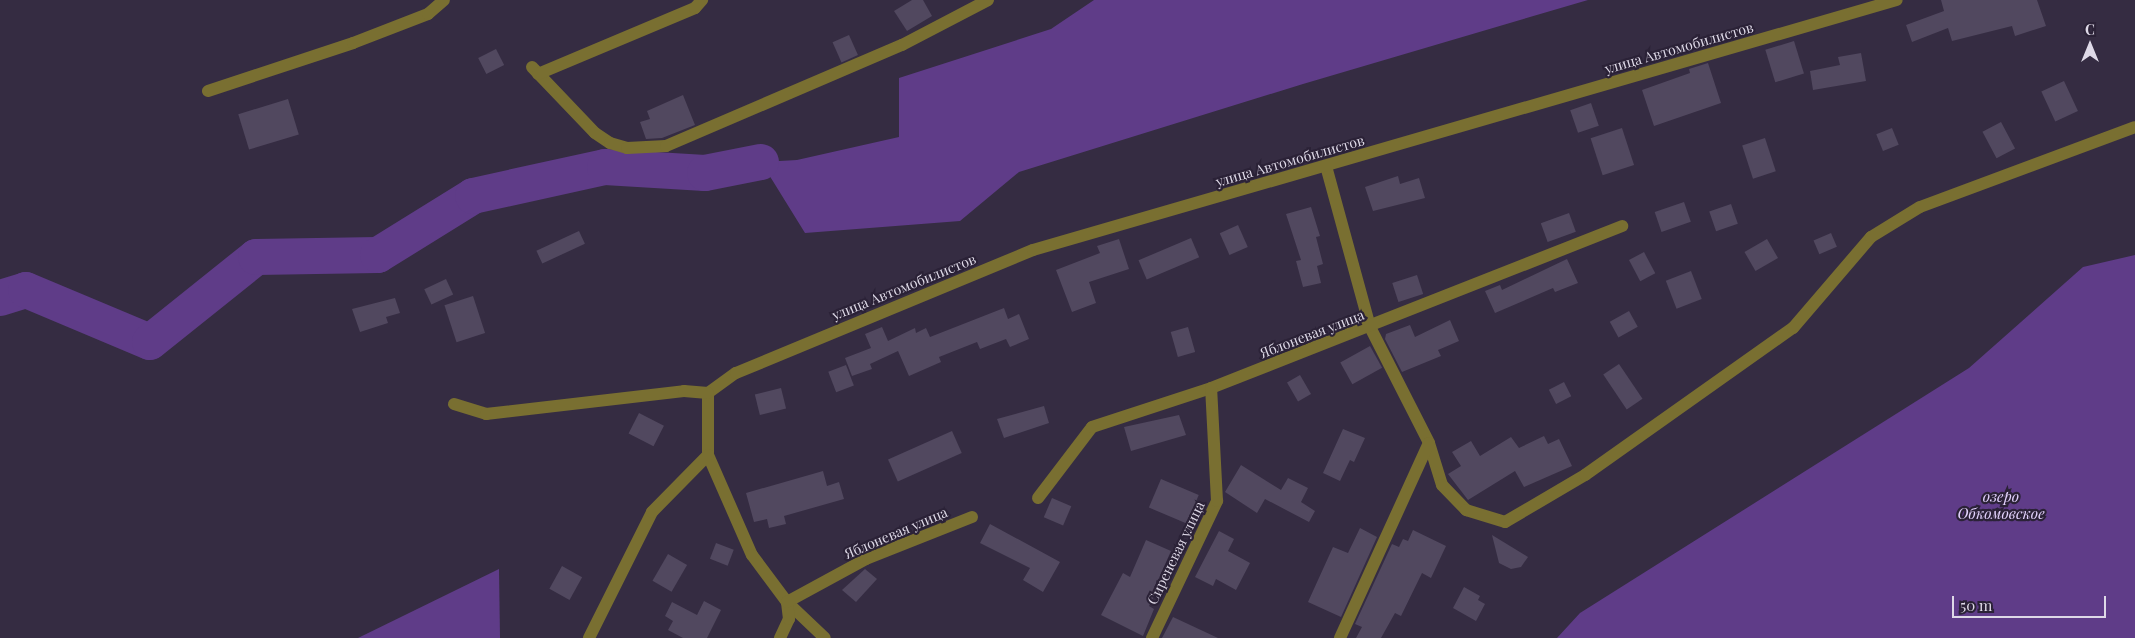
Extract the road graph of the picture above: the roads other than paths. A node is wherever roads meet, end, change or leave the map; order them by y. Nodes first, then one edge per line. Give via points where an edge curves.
1 (444, 0) edge
2 (702, 0) edge
3 (988, 0) edge
4 (1897, 0) edge
5 (208, 91) dead end
6 (2135, 127) edge
7 (1326, 166) junction
8 (1622, 226) dead end
9 (1370, 327) junction
10 (1211, 388) junction
11 (708, 393) junction
12 (454, 404) dead end
13 (1429, 443) junction
14 (708, 455) junction
15 (1038, 498) dead end
16 (972, 518) dead end
17 (787, 602) junction
18 (589, 638) edge
19 (780, 638) edge
20 (825, 638) edge
21 (1152, 638) edge
22 (1340, 638) edge

1 - 5 street via 428,14 353,43
2 - 3 street via 695,8 535,71 595,133 610,143 627,148 666,146 902,45
4 - 7 street, улица Автомобилистов
6 - 13 street via 1920,208 1871,238 1793,328 1584,475 1505,522 1466,510 1442,485
7 - 9 street
7 - 11 street, улица Автомобилистов via 1033,250 736,373
8 - 9 street, Яблоневая улица
9 - 10 street, Яблоневая улица
9 - 13 street
10 - 15 street, Яблоневая улица via 1092,427
10 - 21 street, Сиреневая улица via 1217,501
11 - 12 street via 684,391 486,414
11 - 14 street
13 - 22 street
14 - 17 street via 752,555
14 - 18 street via 652,512
16 - 17 street, Яблоневая улица via 866,559
17 - 19 street via 789,618
17 - 20 street

